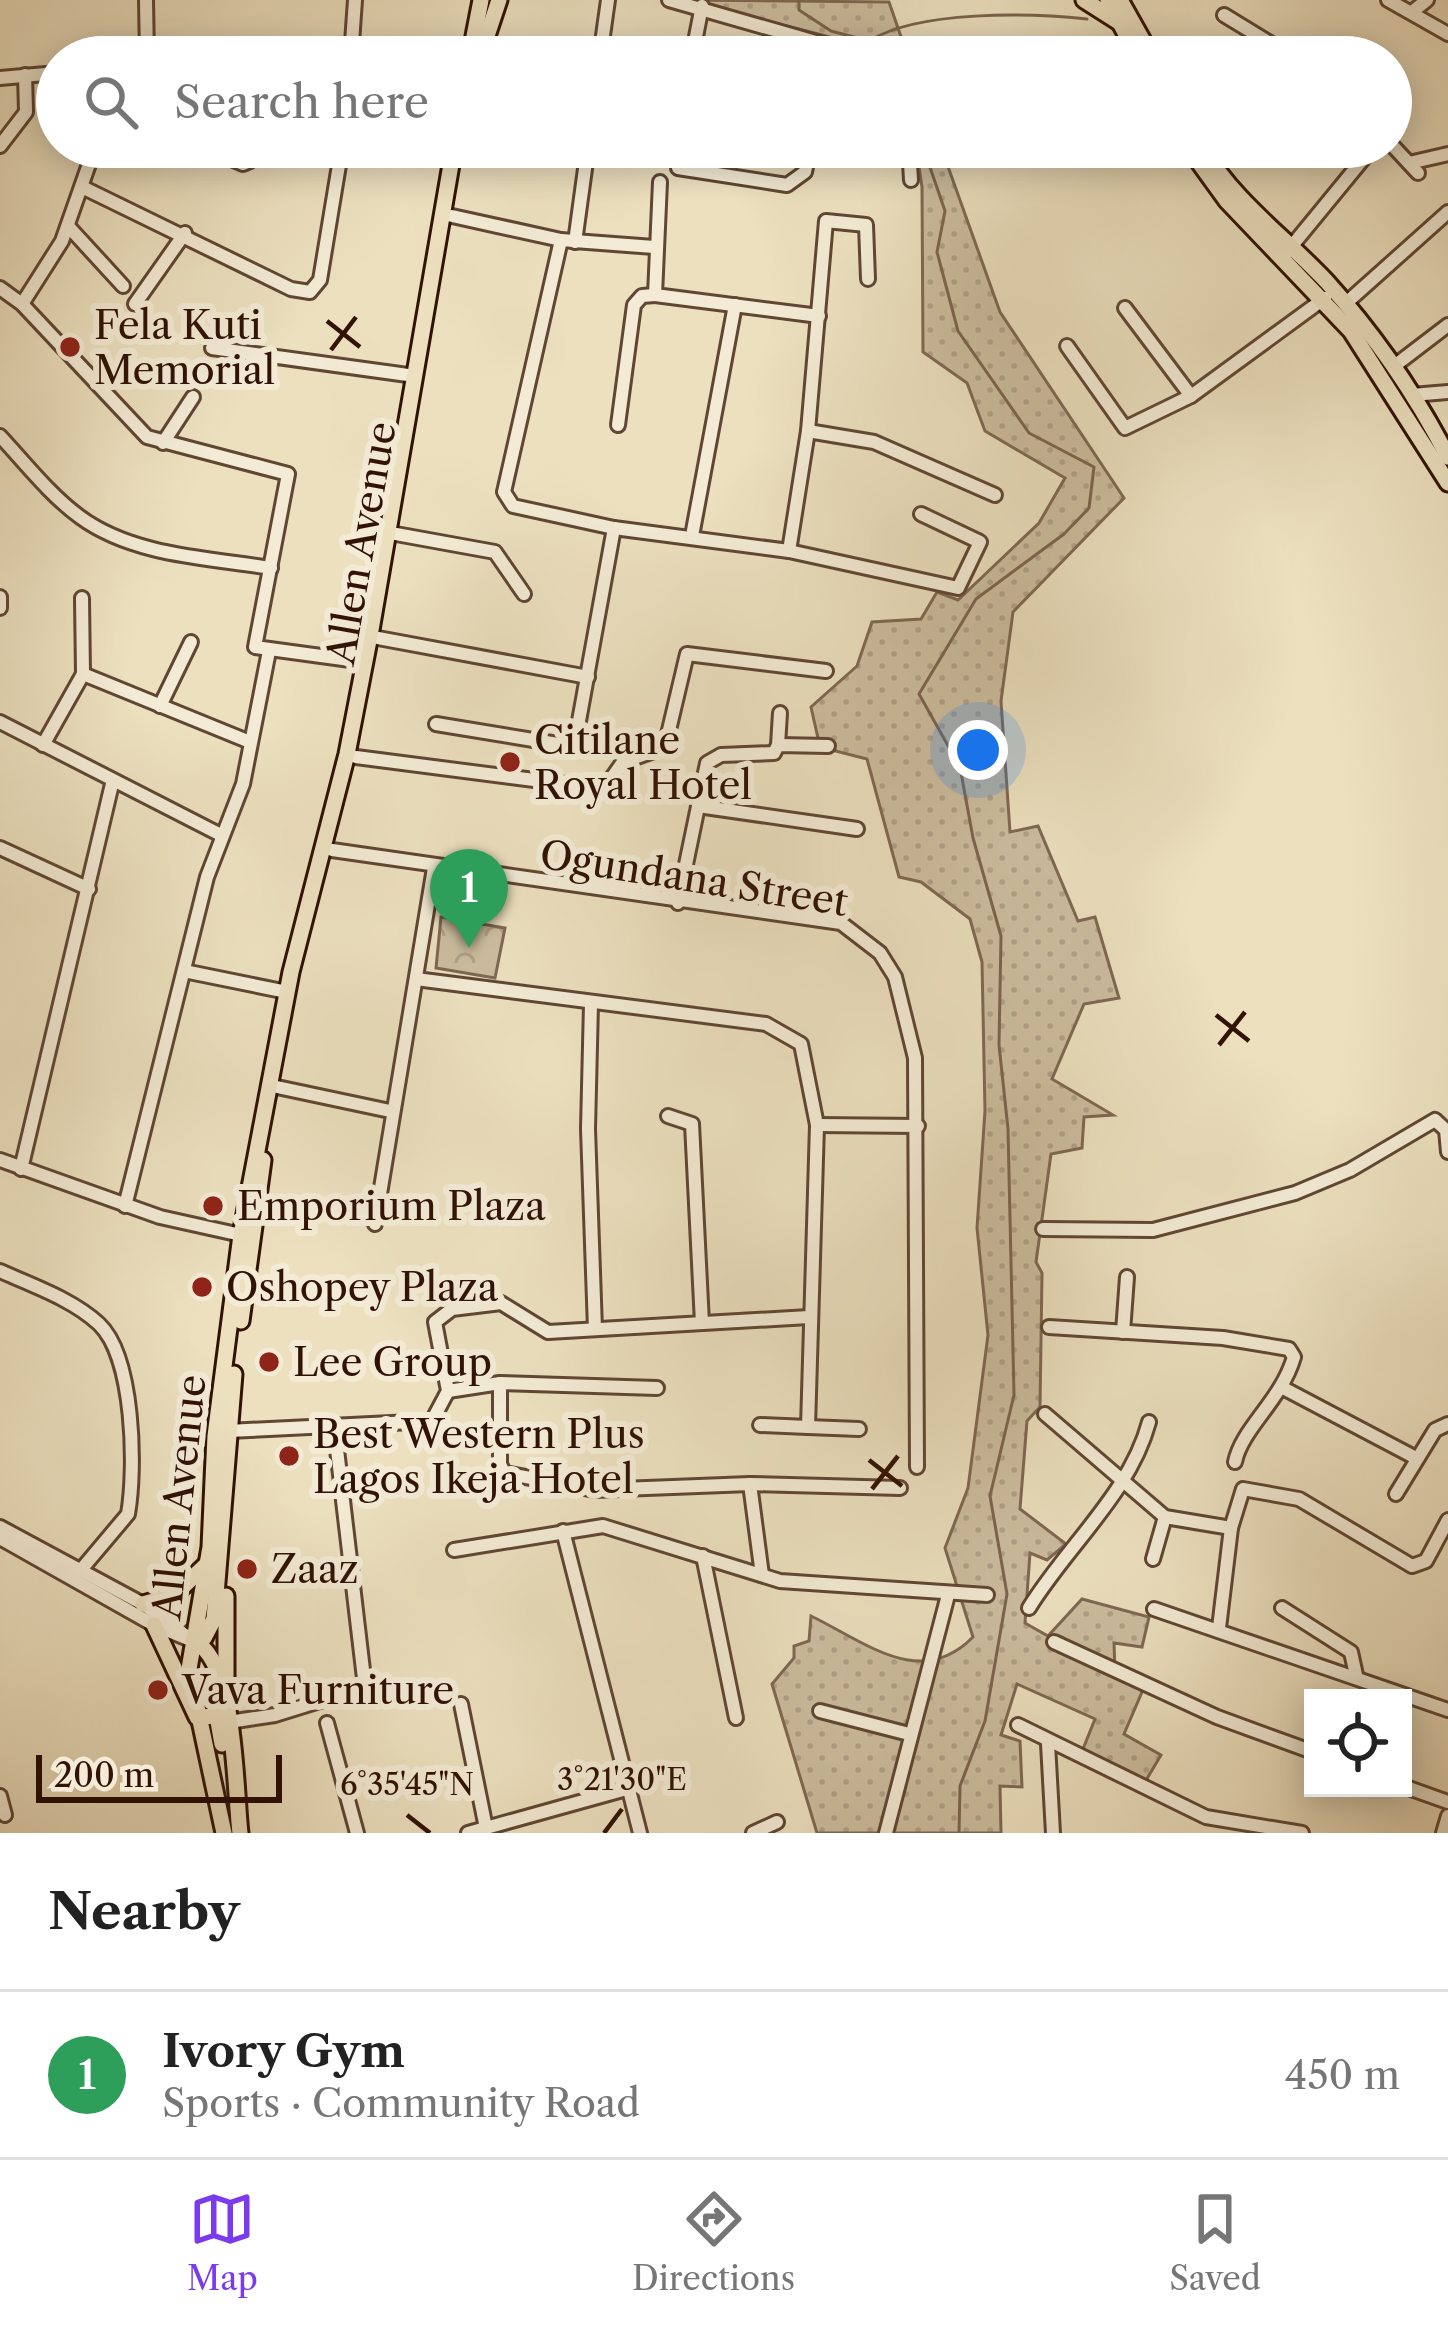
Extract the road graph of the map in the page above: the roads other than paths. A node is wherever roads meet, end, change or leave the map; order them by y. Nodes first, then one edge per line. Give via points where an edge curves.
1 (146, 0) edge
2 (355, 0) edge
3 (481, 0) edge
4 (608, 0) edge
5 (669, 0) edge
6 (1084, 0) edge
7 (1388, 0) edge
8 (1427, 0) edge
9 (1118, 2) edge
10 (501, 4) edge
11 (702, 6) junction
12 (1412, 12) junction
13 (1224, 14) dead end
14 (1121, 25) junction
15 (1448, 34) edge
16 (147, 36) edge
17 (352, 36) edge
18 (474, 36) edge
19 (488, 36) edge
20 (603, 36) edge
21 (696, 36) edge
22 (782, 36) edge
23 (1127, 36) edge
24 (1139, 36) edge
25 (1259, 36) edge
26 (36, 74) edge
27 (25, 75) junction
28 (0, 78) edge
29 (0, 146) edge
30 (1448, 154) edge
31 (1412, 167) edge
32 (88, 168) edge
33 (338, 168) edge
34 (451, 168) edge
35 (460, 168) edge
36 (584, 168) edge
37 (677, 168) dead end
38 (806, 168) edge
39 (910, 168) edge
40 (1204, 168) edge
41 (1217, 168) edge
42 (1355, 168) edge
43 (911, 180) dead end
44 (660, 182) dead end
45 (82, 187) junction
46 (1448, 212) edge
47 (452, 216) junction
48 (68, 226) junction
49 (185, 233) junction
50 (568, 241) junction
51 (654, 247) junction
52 (1286, 253) junction
53 (868, 279) dead end
54 (122, 286) dead end
55 (0, 289) edge
56 (655, 295) junction
57 (1325, 298) junction
58 (22, 304) junction
59 (135, 304) dead end
60 (1345, 304) junction
61 (735, 305) junction
62 (1125, 308) dead end
63 (819, 316) junction
64 (1448, 325) edge
65 (1066, 346) dead end
66 (212, 349) dead end
67 (1393, 368) junction
68 (416, 376) junction
69 (1448, 392) edge
70 (1412, 395) junction
71 (1191, 396) junction
72 (194, 398) dead end
73 (618, 425) dead end
74 (808, 431) junction
75 (0, 436) edge
76 (163, 443) junction
77 (1448, 457) edge
78 (1448, 483) edge
79 (995, 495) dead end
80 (922, 514) dead end
81 (614, 528) junction
82 (396, 534) junction
83 (692, 536) junction
84 (789, 551) junction
85 (272, 568) junction
86 (524, 594) dead end
87 (0, 597) edge
88 (82, 598) dead end
89 (0, 608) edge
90 (378, 638) junction
91 (191, 642) dead end
92 (262, 649) junction
93 (364, 662) junction
94 (826, 671) dead end
95 (83, 674) junction
96 (588, 676) junction
97 (160, 706) junction
98 (780, 713) dead end
99 (0, 722) edge
100 (436, 724) dead end
101 (250, 742) junction
102 (43, 745) junction
103 (778, 745) junction
104 (828, 746) dead end
105 (356, 757) junction
106 (112, 784) junction
107 (698, 806) junction
108 (857, 829) dead end
109 (219, 835) junction
110 (0, 848) edge
111 (332, 850) junction
112 (434, 868) junction
113 (88, 889) junction
114 (678, 903) junction
115 (184, 971) junction
116 (416, 979) junction
117 (287, 992) junction
118 (590, 1004) junction
119 (278, 1087) junction
120 (390, 1111) junction
121 (668, 1116) dead end
122 (817, 1125) junction
123 (918, 1126) junction
124 (1448, 1152) edge
125 (0, 1160) edge
126 (22, 1169) junction
127 (124, 1206) junction
128 (375, 1224) dead end
129 (1043, 1229) dead end
130 (241, 1235) junction
131 (0, 1270) edge
132 (1127, 1277) dead end
133 (809, 1317) junction
134 (702, 1323) junction
135 (1049, 1327) dead end
136 (596, 1329) junction
137 (1124, 1332) junction
138 (500, 1383) junction
139 (657, 1388) dead end
140 (1285, 1389) junction
141 (448, 1391) junction
142 (1046, 1414) dead end
143 (1149, 1422) dead end
144 (334, 1424) junction
145 (1448, 1424) edge
146 (760, 1425) dead end
147 (808, 1427) junction
148 (859, 1429) dead end
149 (228, 1431) junction
150 (1416, 1458) junction
151 (1235, 1462) dead end
152 (917, 1467) dead end
153 (1124, 1481) junction
154 (750, 1484) junction
155 (900, 1488) dead end
156 (1396, 1494) dead end
157 (1165, 1517) junction
158 (1448, 1520) edge
159 (0, 1527) edge
160 (1231, 1528) junction
161 (563, 1531) junction
162 (0, 1538) edge
163 (221, 1544) junction
164 (454, 1550) dead end
165 (703, 1556) junction
166 (1154, 1559) dead end
167 (207, 1564) junction
168 (80, 1570) junction
169 (762, 1575) junction
170 (948, 1595) junction
171 (987, 1595) dead end
172 (143, 1604) junction
173 (1029, 1608) dead end
174 (1282, 1608) dead end
175 (1154, 1609) dead end
176 (154, 1625) junction
177 (1219, 1628) junction
178 (193, 1641) junction
179 (1054, 1642) dead end
180 (1356, 1675) junction
181 (226, 1695) junction
182 (461, 1704) dead end
183 (1448, 1710) edge
184 (820, 1711) dead end
185 (197, 1718) junction
186 (736, 1718) dead end
187 (229, 1722) junction
188 (327, 1723) dead end
189 (1018, 1725) dead end
190 (909, 1734) junction
191 (1048, 1744) junction
192 (1304, 1749) edge
193 (233, 1774) junction
194 (630, 1788) junction
195 (1412, 1789) edge
196 (0, 1796) edge
197 (1448, 1802) edge
198 (5, 1815) dead end
199 (1448, 1816) edge
200 (777, 1822) dead end
201 (486, 1828) junction
202 (224, 1833) edge
203 (241, 1833) edge
204 (357, 1833) edge
205 (468, 1833) edge
206 (640, 1833) edge
207 (753, 1833) edge
208 (886, 1833) edge
209 (1053, 1833) edge
210 (1302, 1833) edge
211 (1442, 1833) edge

1 - 16 street
2 - 17 street
3 - 18 main road
4 - 20 street
5 - 11 street
6 - 14 main road
7 - 12 street
8 - 12 street
9 - 14 main road
9 - 24 main road
10 - 19 main road
11 - 21 street
11 - 22 street
12 - 15 street
13 - 25 street
14 - 23 main road
26 - 27 street
27 - 28 street
27 - 29 street via 26,112
30 - 31 street
32 - 45 street
33 - 49 street via 310,292
34 - 68 main road, Allen Avenue
35 - 47 main road, Allen Avenue
36 - 50 street
37 - 38 street via 787,185
39 - 43 street
40 - 52 main road via 1227,201
41 - 52 main road
42 - 52 street
44 - 51 street
45 - 48 street
45 - 49 street
46 - 60 street
47 - 50 street
47 - 82 main road, Allen Avenue
48 - 54 street
48 - 58 street
49 - 59 street
50 - 51 street
50 - 81 street via 504,492 513,506
51 - 56 street
52 - 57 main road
52 - 60 main road
53 - 63 street via 866,225 826,221
55 - 58 street
56 - 61 street
56 - 73 street via 634,305
57 - 71 street
57 - 78 main road
58 - 76 street via 131,424
60 - 67 main road
61 - 63 street
61 - 83 street
62 - 71 street
63 - 74 street
64 - 67 street
65 - 71 street via 1125,428
66 - 68 street
67 - 70 main road
68 - 93 main road, Allen Avenue
69 - 70 street
70 - 77 main road
72 - 76 street
74 - 79 street via 874,442
74 - 84 street
75 - 85 street via 56,497 111,536
76 - 85 street via 288,474
80 - 84 street via 980,540 960,587
81 - 83 street
81 - 96 street
82 - 86 street via 496,552
82 - 90 main road, Allen Avenue
83 - 84 street
85 - 92 street
87 - 89 street
88 - 95 street
90 - 96 street
90 - 105 main road, Allen Avenue
91 - 97 street
92 - 93 street
92 - 101 street
93 - 117 main road, Allen Avenue
94 - 105 street via 686,654 665,747 623,762 604,789
95 - 97 street
95 - 102 street
96 - 100 street via 580,737 570,746
97 - 101 street
98 - 103 street
99 - 102 street
101 - 109 street via 243,784
102 - 106 street
103 - 104 street
103 - 107 street via 767,754 712,758
105 - 111 main road, Allen Avenue
106 - 109 street
106 - 113 street
107 - 108 street
107 - 114 street
109 - 115 street
110 - 113 street
111 - 112 street, Ogundana Street
111 - 119 main road, Allen Avenue
112 - 114 street, Ogundana Street
112 - 116 street
113 - 126 street
114 - 123 street, Ogundana Street via 842,923 861,934 895,976 906,1011
115 - 117 street
115 - 127 street
116 - 118 street
116 - 120 street
117 - 130 main road, Allen Avenue
118 - 122 street via 780,1027 806,1054
118 - 136 street
119 - 120 street
119 - 149 main road, Allen Avenue
120 - 128 street
121 - 134 street via 692,1124
122 - 123 street
122 - 133 street
123 - 152 street, Ogundana Street
124 - 129 street via 1435,1120 1295,1193 1153,1230
125 - 126 street
126 - 127 street
127 - 130 street
130 - 167 main road, Allen Avenue
131 - 168 street via 85,1312 108,1333 120,1364 128,1396 128,1514
132 - 137 street
133 - 134 street
133 - 147 street
134 - 136 street
135 - 137 street
136 - 141 street via 548,1332 508,1304 441,1313 435,1333
137 - 140 street via 1279,1345 1294,1357
138 - 139 street
138 - 141 street
138 - 154 street via 500,1464 512,1477 595,1490
140 - 150 street
140 - 151 street
141 - 144 street via 432,1421
142 - 153 street
143 - 153 street
144 - 149 street
144 - 187 street via 365,1687
145 - 150 street
146 - 147 street
147 - 148 street
149 - 163 main road, Allen Avenue
150 - 156 street
153 - 157 street
153 - 173 street via 1058,1559
154 - 155 street
154 - 169 street
157 - 160 street
157 - 166 street
158 - 160 street via 1426,1561 1412,1566 1299,1499 1244,1489
159 - 168 street
160 - 177 street
161 - 164 street
161 - 165 street via 622,1529
161 - 194 street
162 - 176 street
163 - 178 main road, Allen Avenue via 214,1619
163 - 181 main road via 228,1563
165 - 169 street
165 - 186 street
167 - 172 main road via 174,1595
167 - 178 main road, Allen Avenue
168 - 172 street
169 - 170 street
170 - 171 street
170 - 190 street
172 - 178 street
174 - 180 street via 1351,1652
175 - 177 street
176 - 178 street
176 - 185 main road
177 - 180 street
178 - 181 main road via 212,1660
178 - 185 main road
179 - 192 street
180 - 183 street
181 - 187 main road
182 - 201 street
184 - 190 street
185 - 193 main road via 217,1716
185 - 202 main road
187 - 193 main road
188 - 204 street
189 - 191 street
190 - 208 street
191 - 209 street
191 - 210 street via 1206,1817
193 - 203 main road
194 - 201 street
194 - 206 street
195 - 197 street
196 - 198 street
199 - 211 street
200 - 207 street
201 - 205 street

